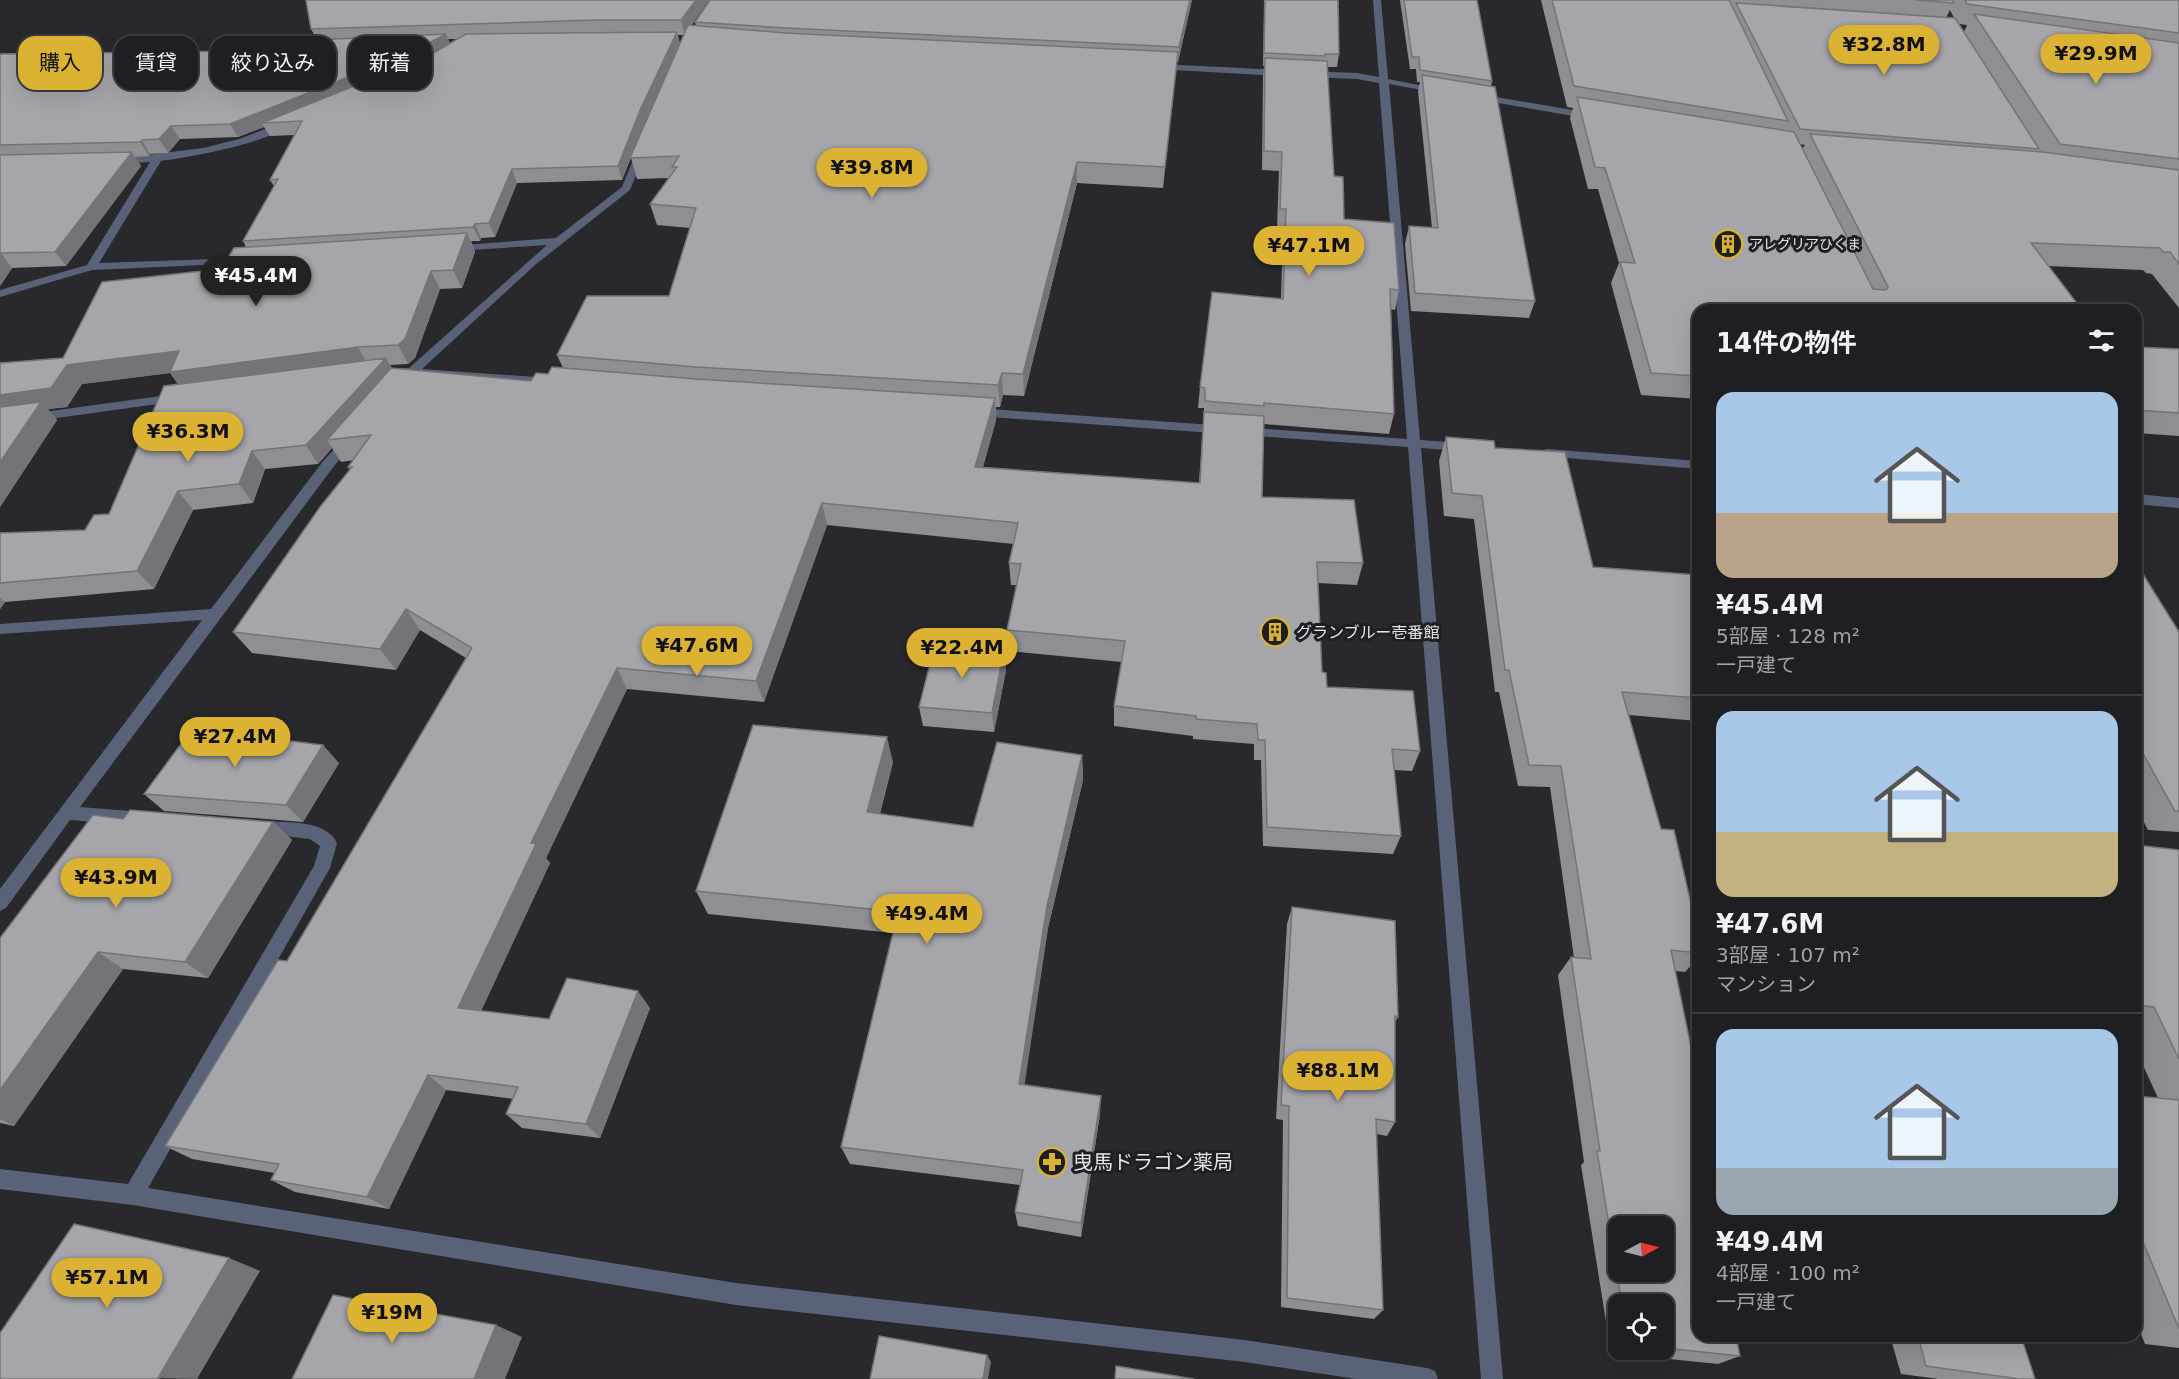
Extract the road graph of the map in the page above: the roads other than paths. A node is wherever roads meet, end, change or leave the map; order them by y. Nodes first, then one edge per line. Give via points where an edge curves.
1 (1377, 0) edge
2 (347, 47) edge
3 (336, 48) edge
4 (1151, 67) edge
5 (1290, 73) edge
6 (1302, 74) edge
7 (1383, 81) junction
8 (1445, 91) edge
9 (1467, 95) edge
10 (1597, 118) edge
11 (294, 121) edge
12 (648, 133) edge
13 (157, 159) junction
14 (106, 161) edge
15 (559, 241) junction
16 (440, 249) edge
17 (251, 261) edge
18 (91, 267) junction
19 (0, 294) edge
20 (412, 370) junction
21 (390, 371) edge
22 (561, 383) edge
23 (397, 387) edge
24 (185, 397) edge
25 (960, 411) edge
26 (0, 422) edge
27 (359, 429) edge
28 (1415, 443) junction
29 (1475, 448) edge
30 (1534, 452) edge
31 (1692, 465) edge
32 (2142, 500) edge
33 (2179, 503) edge
34 (215, 614) junction
35 (0, 629) edge
36 (66, 813) junction
37 (160, 820) edge
38 (242, 826) edge
39 (0, 903) edge
40 (0, 1179) edge
41 (133, 1196) junction
42 (1427, 1379) edge
43 (1492, 1379) edge

1 - 7 street
2 - 3 street
4 - 5 street
6 - 7 street
7 - 8 street
7 - 28 street
9 - 10 street
11 - 13 street via 215,150
12 - 15 street via 626,188
13 - 14 street
13 - 18 street
15 - 16 street
15 - 20 street
17 - 18 street
18 - 19 street
20 - 21 street
20 - 22 street
20 - 23 street
24 - 26 street
25 - 28 street
27 - 34 street
28 - 29 street
28 - 43 street
30 - 31 street
32 - 33 street
34 - 35 street
34 - 36 street
36 - 37 street
36 - 39 street
38 - 41 street via 313,832 329,843 322,868
40 - 41 street
41 - 42 street via 736,1294 1245,1351

